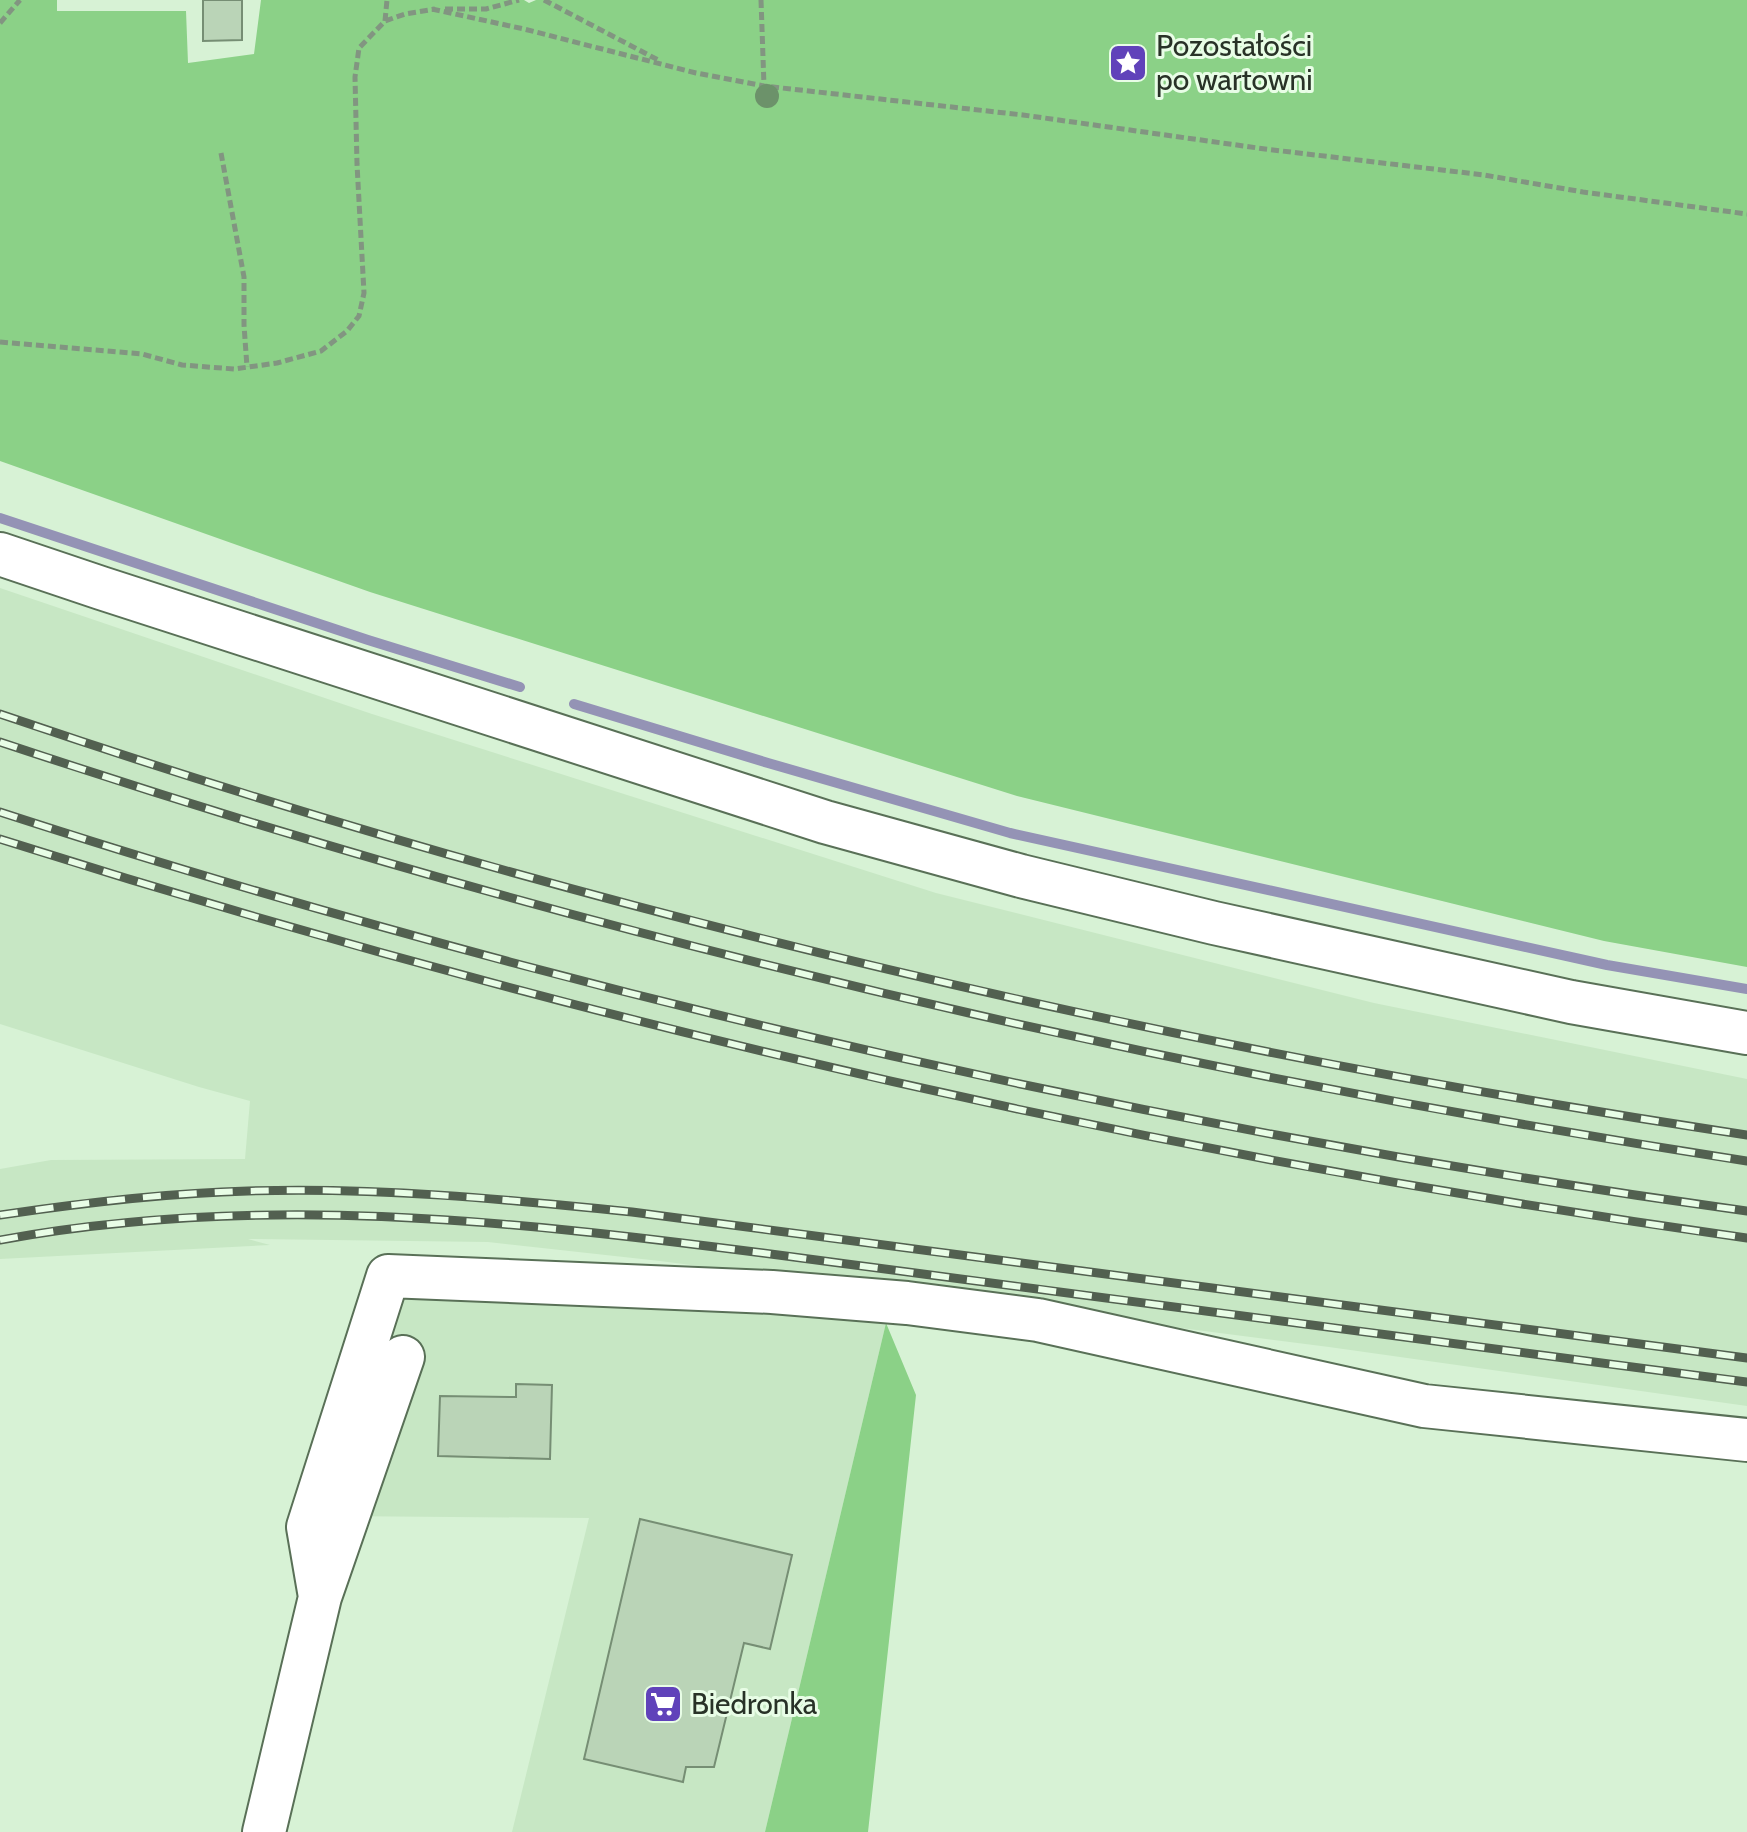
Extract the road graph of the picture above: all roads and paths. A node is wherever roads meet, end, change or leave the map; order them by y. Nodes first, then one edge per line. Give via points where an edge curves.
1 (20, 0) edge
2 (387, 0) edge
3 (519, 0) edge
4 (544, 0) edge
5 (761, 0) edge
6 (432, 9) junction
7 (385, 21) junction
8 (0, 23) edge
9 (668, 65) junction
10 (764, 86) junction
11 (221, 153) dead end
12 (1747, 214) edge
13 (0, 342) edge
14 (247, 367) junction
15 (0, 554) edge
16 (1747, 1033) edge
17 (403, 1357) dead end
18 (1747, 1440) edge
19 (320, 1597) junction
20 (264, 1832) edge

1 - 8 path
2 - 7 path
3 - 6 path via 486,9
4 - 9 path
5 - 10 path
6 - 7 path
6 - 9 path
7 - 14 path via 359,48 355,77 364,293 359,316 321,351
9 - 10 path
10 - 12 path via 1484,175
11 - 14 path via 244,277
13 - 14 path via 142,354 182,365
15 - 16 street via 825,822 1021,876 1571,1002
17 - 19 street
18 - 19 street via 1424,1406 1038,1320 907,1303 388,1276 308,1527
19 - 20 street

